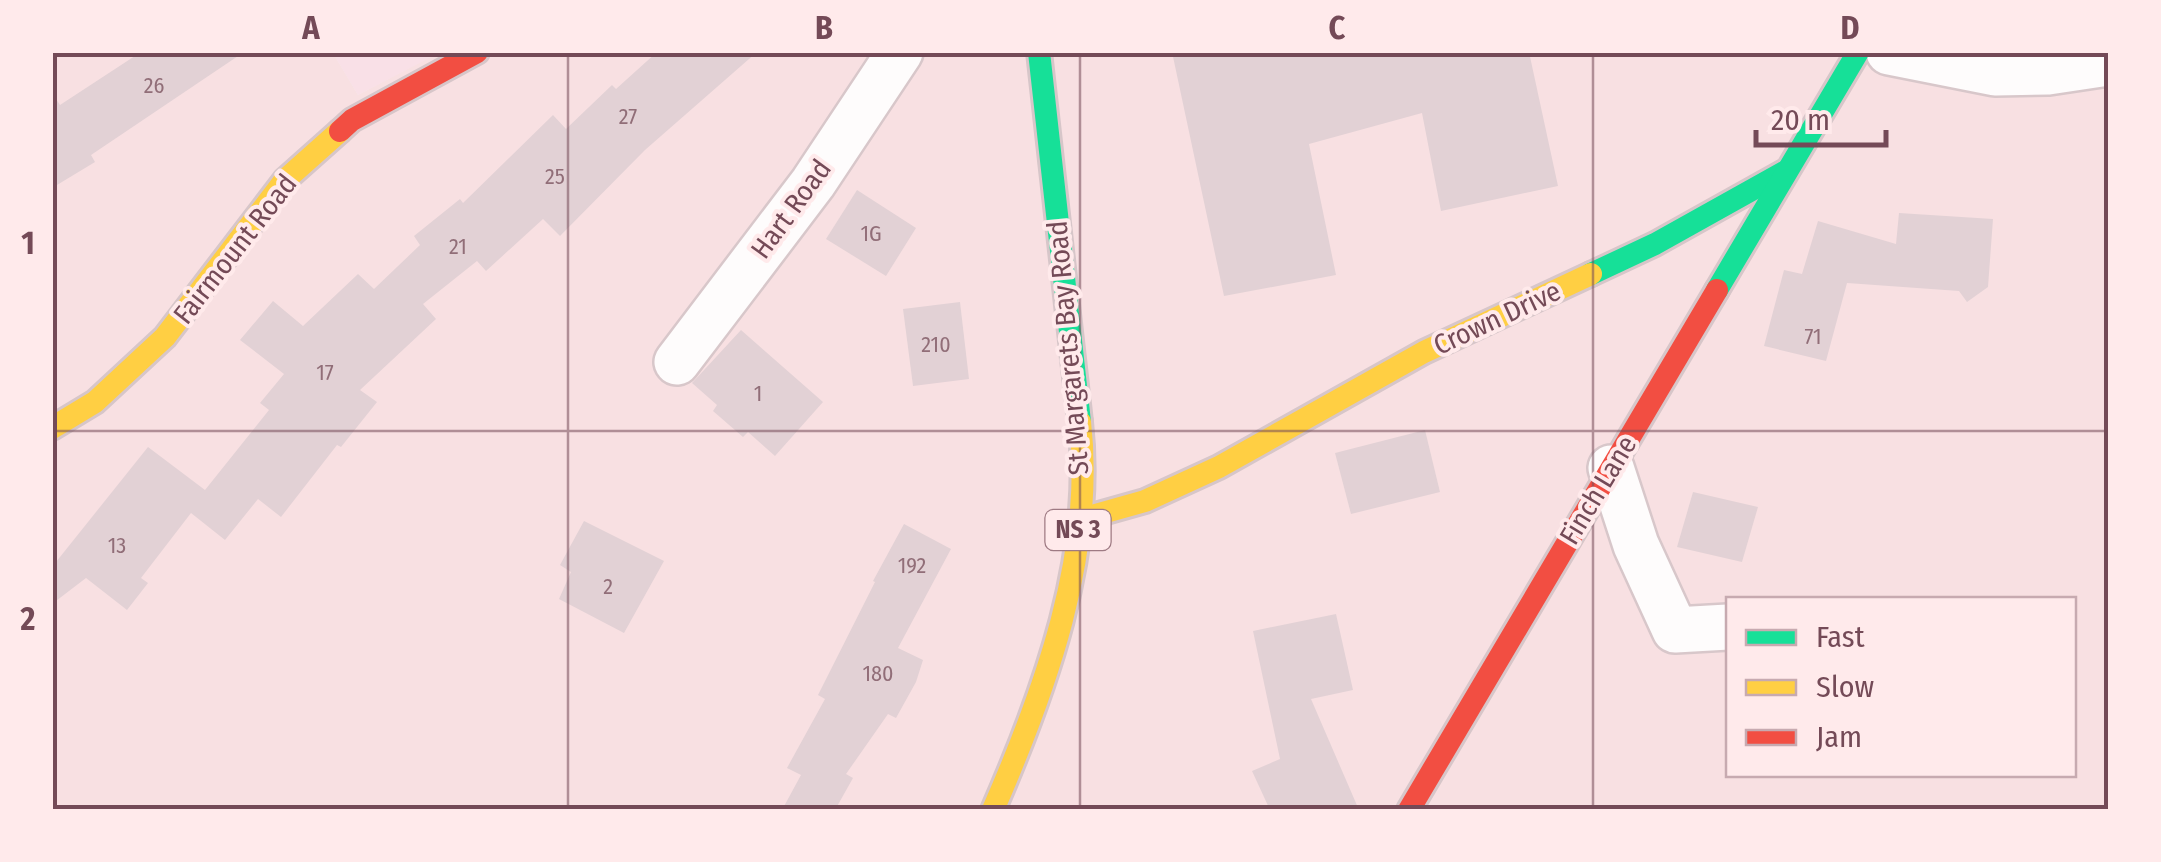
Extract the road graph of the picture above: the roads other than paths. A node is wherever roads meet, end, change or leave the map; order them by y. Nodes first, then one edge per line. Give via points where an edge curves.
1 (477, 52) edge
2 (900, 52) edge
3 (1039, 52) edge
4 (1858, 52) edge
5 (1890, 52) edge
6 (2108, 63) edge
7 (1787, 170) junction
8 (677, 362) dead end
9 (52, 428) edge
10 (1611, 468) junction
11 (1081, 519) junction
12 (1726, 627) edge
13 (994, 810) edge
14 (1410, 810) edge

1 - 9 street, Fairmount Road via 352,120 286,180 166,337 95,402
2 - 8 street, Hart Road via 813,183
3 - 11 street, St Margarets Bay Road / NS 3 via 1081,430
4 - 7 street, Crown Drive
5 - 6 street via 1995,73
7 - 10 street, Finch Lane
7 - 11 street, Crown Drive via 1656,244 1424,352 1219,467
10 - 12 street via 1674,630
10 - 14 street, Finch Lane
11 - 13 street, St Margarets Bay Road / NS 3 via 1030,725

